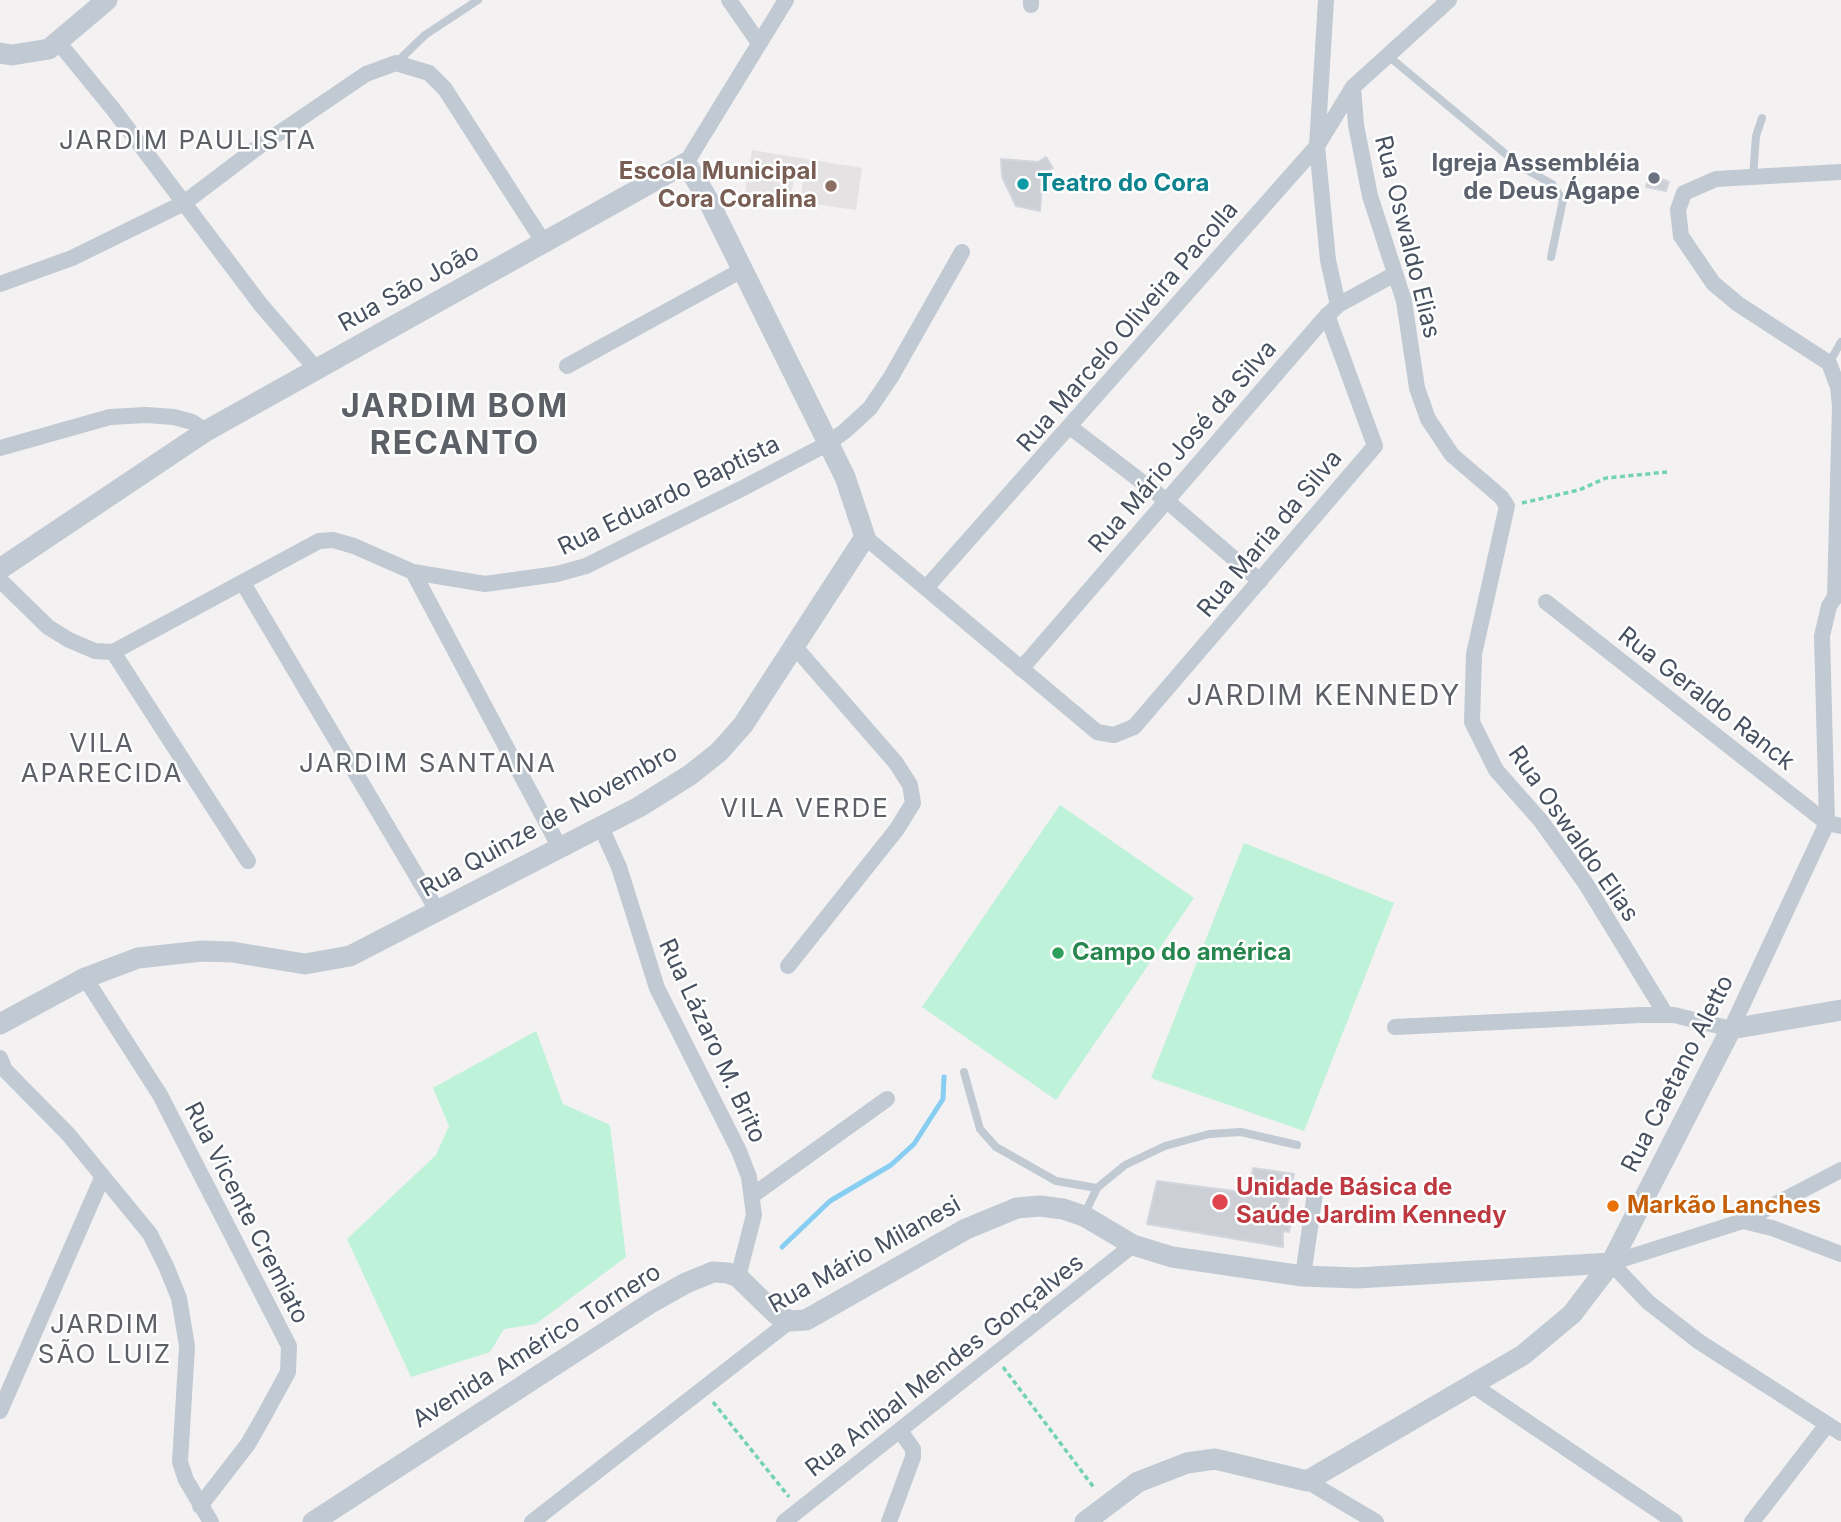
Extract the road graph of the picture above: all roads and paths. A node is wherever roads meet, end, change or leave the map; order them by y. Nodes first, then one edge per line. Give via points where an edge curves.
1 (107, 0) edge
2 (478, 0) edge
3 (729, 0) edge
4 (786, 0) edge
5 (1326, 0) edge
6 (1449, 0) edge
7 (60, 43) junction
8 (759, 43) junction
9 (4, 49) edge
10 (1386, 54) junction
11 (396, 63) junction
12 (1353, 87) junction
13 (1762, 118) dead end
14 (1317, 146) junction
15 (686, 163) junction
16 (1841, 172) edge
17 (1753, 177) junction
18 (184, 203) junction
19 (544, 243) junction
20 (962, 252) dead end
21 (1551, 257) dead end
22 (743, 270) junction
23 (1395, 274) junction
24 (0, 284) edge
25 (1333, 310) junction
26 (1841, 342) edge
27 (1829, 363) junction
28 (566, 366) dead end
29 (317, 370) junction
30 (1070, 427) junction
31 (206, 431) junction
32 (827, 444) junction
33 (0, 448) edge
34 (1667, 472) dead end
35 (1167, 501) junction
36 (1507, 506) junction
37 (865, 537) junction
38 (0, 569) edge
39 (413, 572) junction
40 (0, 580) edge
41 (1260, 581) junction
42 (243, 583) junction
43 (926, 588) junction
44 (1838, 596) edge
45 (1546, 602) dead end
46 (795, 647) junction
47 (113, 652) junction
48 (1021, 669) junction
49 (1834, 825) edge
50 (601, 827) junction
51 (560, 848) junction
52 (248, 861) dead end
53 (438, 912) junction
54 (788, 966) dead end
55 (85, 978) junction
56 (1841, 1010) edge
57 (1666, 1015) junction
58 (0, 1024) edge
59 (1395, 1027) dead end
60 (1731, 1030) junction
61 (0, 1058) edge
62 (964, 1072) dead end
63 (0, 1085) edge
64 (23, 1091) junction
65 (887, 1099) dead end
66 (1297, 1144) dead end
67 (1841, 1170) edge
68 (102, 1178) junction
69 (1316, 1185) dead end
70 (1097, 1188) junction
71 (753, 1195) junction
72 (1084, 1216) junction
73 (1743, 1221) junction
74 (1133, 1245) junction
75 (1841, 1254) edge
76 (1612, 1263) junction
77 (1303, 1276) junction
78 (738, 1277) junction
79 (790, 1321) junction
80 (995, 1357) junction
81 (1474, 1386) junction
82 (704, 1390) junction
83 (0, 1411) edge
84 (1834, 1429) edge
85 (901, 1432) junction
86 (1307, 1481) junction
87 (200, 1506) junction
88 (1108, 1506) junction
89 (799, 1510) junction
90 (211, 1522) edge
91 (313, 1522) edge
92 (532, 1522) edge
93 (784, 1522) edge
94 (889, 1522) edge
95 (1085, 1522) edge
96 (1376, 1522) edge
97 (1675, 1522) edge
98 (1752, 1522) edge

1 - 7 street
2 - 11 lane via 425,35
3 - 8 street
4 - 8 street, Rua São João
5 - 14 street, Rua Maria da Silva
6 - 10 street, Rua Marcelo Oliveira Pacolla
7 - 9 street via 49,49
7 - 18 street
8 - 15 street, Rua São João
10 - 12 street, Rua Marcelo Oliveira Pacolla
10 - 21 lane via 1520,166 1552,184 1563,200
11 - 18 street via 366,74 254,149
11 - 19 street via 429,73 444,89
12 - 14 street, Rua Marcelo Oliveira Pacolla
12 - 23 street, Rua Oswaldo Elias via 1370,196
13 - 17 lane
14 - 25 street, Rua Maria da Silva
14 - 30 street, Rua Marcelo Oliveira Pacolla
15 - 19 street, Rua São João
15 - 22 street
16 - 17 street
17 - 27 street via 1716,179 1684,193 1678,210 1681,236 1713,283
18 - 24 street via 72,258
18 - 29 street
19 - 29 street, Rua São João
20 - 32 street, Rua Eduardo Baptista via 870,408
22 - 28 street
22 - 32 street
23 - 25 street, Rua Mário José da Silva
23 - 36 street, Rua Oswaldo Elias via 1404,301 1417,387 1428,419 1452,455
25 - 35 street, Rua Mário José da Silva
25 - 41 street, Rua Maria da Silva via 1375,446
26 - 27 lane
27 - 44 street, Rua Caetano Aletto via 1840,406
29 - 31 street, Rua São João
30 - 35 street
30 - 43 street, Rua Marcelo Oliveira Pacolla
31 - 33 street via 174,417 110,417
31 - 38 street, Rua São João
32 - 37 street via 853,496
32 - 39 street, Rua Eduardo Baptista via 653,534 557,575 485,584
34 - 36 path via 1606,478 1579,490
35 - 41 street
35 - 48 street, Rua Mário José da Silva
36 - 57 street, Rua Oswaldo Elias via 1474,654 1472,723 1496,769 1586,884
37 - 43 street
37 - 46 street, Rua Quinze de Novembro
39 - 42 street, Rua Eduardo Baptista via 333,540 319,541 283,558
39 - 51 street
40 - 47 street via 69,640 95,651
41 - 48 street, Rua Maria da Silva via 1134,727 1114,735 1097,732
42 - 47 street, Rua Eduardo Baptista
42 - 53 street
43 - 48 street
44 - 49 street, Rua Caetano Aletto via 1825,616 1822,636
45 - 49 street, Rua Geraldo Ranck
46 - 50 street, Rua Quinze de Novembro via 743,725 719,752 690,775
46 - 54 street via 896,763 913,803
47 - 52 street
49 - 60 street, Rua Caetano Aletto
50 - 51 street, Rua Quinze de Novembro
50 - 71 street, Rua Lázaro M. Brito via 657,988 739,1151
51 - 53 street, Rua Quinze de Novembro
53 - 55 street, Rua Quinze de Novembro via 332,962 305,964 202,951 138,958
55 - 58 street, Rua Quinze de Novembro
55 - 87 street, Rua Vicente Cremiato via 160,1095 289,1346 288,1372 264,1416
56 - 60 street
57 - 59 street
57 - 60 street
60 - 76 street, Rua Caetano Aletto
61 - 64 street
62 - 70 lane via 980,1129 996,1147 1056,1181
63 - 64 street
64 - 68 street via 68,1134
65 - 71 street
66 - 70 lane via 1241,1132 1209,1134 1165,1146 1125,1165
67 - 73 street, Rua Mário Milanesi
68 - 83 street
68 - 87 street via 150,1234 179,1298 187,1346 179,1455
69 - 77 street
70 - 72 lane
71 - 78 street, Rua Lázaro M. Brito via 754,1215
72 - 74 street, Rua Mário Milanesi
72 - 79 street, Rua Mário Milanesi via 1040,1206 996,1214 806,1320
73 - 75 street
73 - 76 street, Rua Mário Milanesi
74 - 77 street, Rua Mário Milanesi via 1172,1257
74 - 80 street, Rua Aníbal Mendes Gonçalves
76 - 77 street, Rua Mário Milanesi via 1357,1278
76 - 81 street, Rua Caetano Aletto via 1572,1314
76 - 84 street via 1648,1302 1698,1341
78 - 79 street via 776,1314
78 - 91 street, Avenida Américo Tornero via 713,1272 652,1302
79 - 82 street, Rua Mário Milanesi
80 - 85 street, Rua Aníbal Mendes Gonçalves
80 - 88 path
81 - 86 street, Rua Caetano Aletto
81 - 97 street
82 - 89 path
82 - 92 street, Rua Mário Milanesi
84 - 98 street
85 - 89 street, Rua Aníbal Mendes Gonçalves
85 - 94 street via 913,1457
86 - 88 street via 1214,1459 1163,1470 1138,1482
86 - 96 street
87 - 90 street
88 - 95 street
89 - 93 street, Rua Aníbal Mendes Gonçalves

